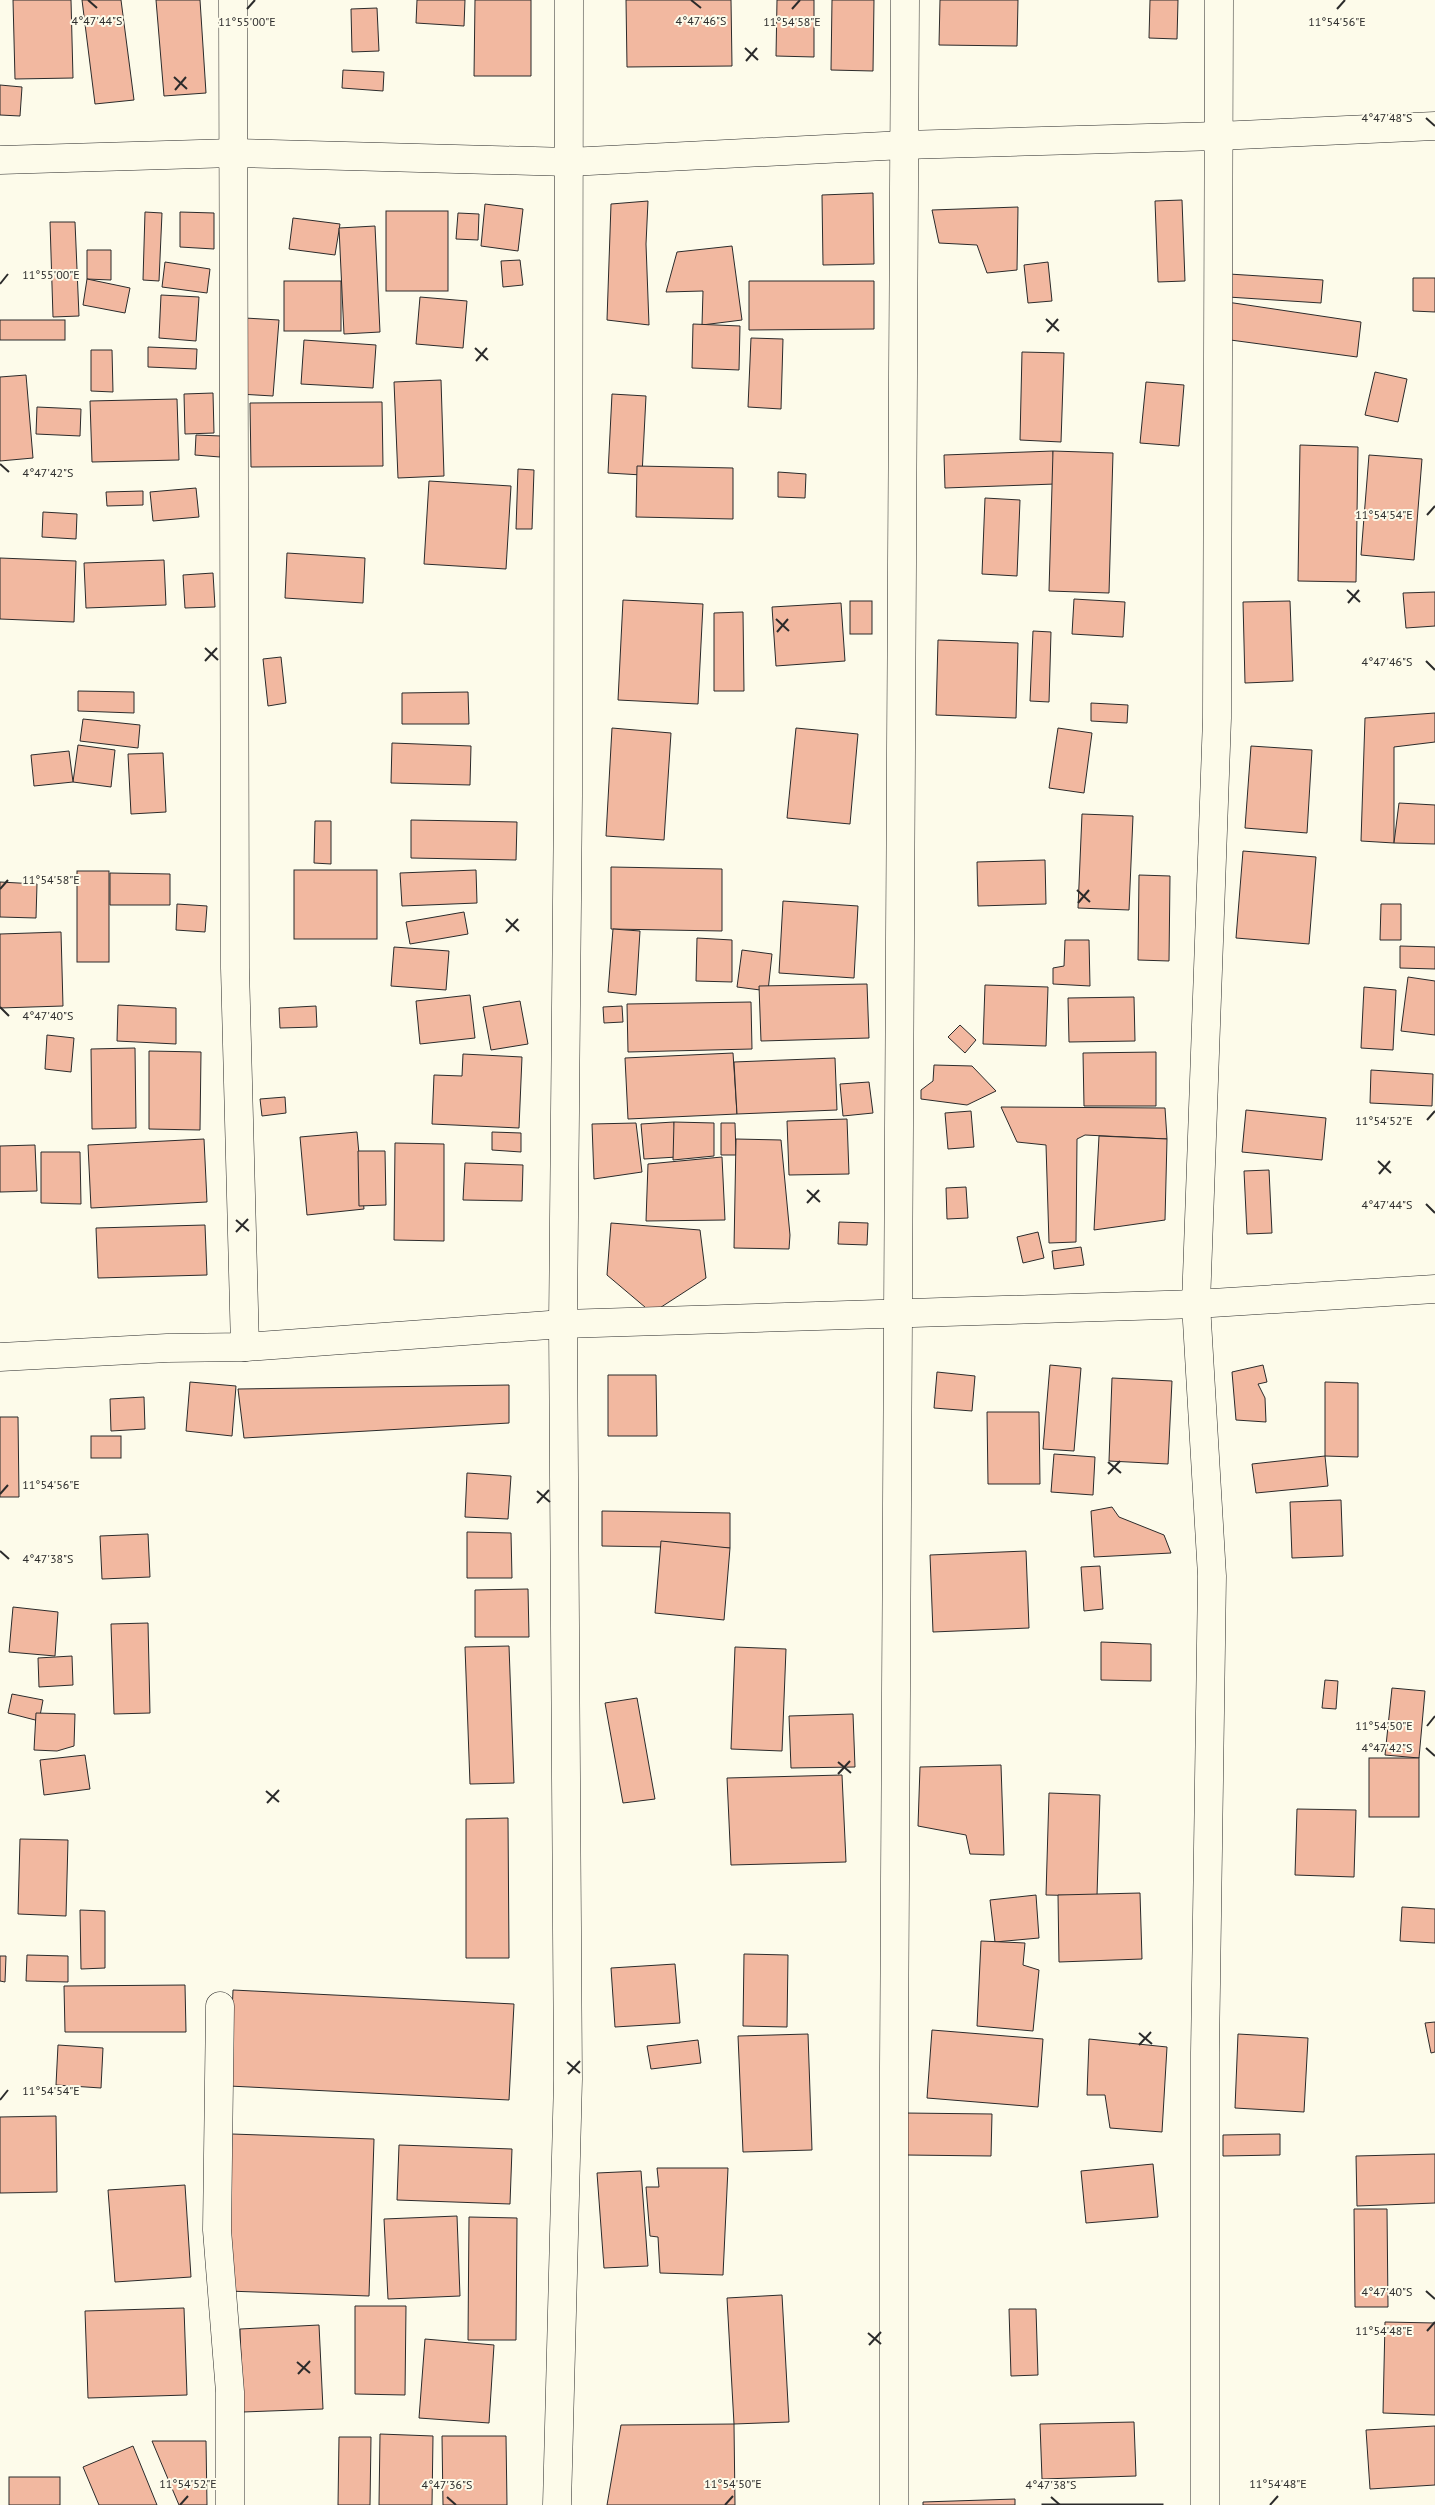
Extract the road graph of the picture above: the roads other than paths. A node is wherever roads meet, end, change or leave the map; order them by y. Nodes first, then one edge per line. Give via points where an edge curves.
1 (233, 0) edge
2 (569, 0) edge
3 (905, 0) edge
4 (1219, 0) edge
5 (1435, 126) edge
6 (1218, 136) junction
7 (904, 145) junction
8 (233, 153) junction
9 (0, 160) edge
10 (569, 162) junction
11 (1435, 1289) edge
12 (1196, 1304) junction
13 (898, 1314) junction
14 (563, 1324) junction
15 (245, 1347) junction
16 (0, 1357) edge
17 (220, 2006) dead end
18 (230, 2505) edge
19 (557, 2505) edge
20 (894, 2505) edge
21 (1205, 2505) edge

1 - 8 street
2 - 10 street
3 - 7 street
4 - 6 street
5 - 6 street
6 - 7 street
6 - 12 street via 1217,718
7 - 10 street
7 - 13 street
8 - 9 street
8 - 10 street
8 - 15 street via 235,968
10 - 14 street
11 - 12 street
12 - 13 street
12 - 21 street via 1212,1576 1205,2053
13 - 14 street
13 - 20 street
14 - 15 street
14 - 19 street via 568,2079
15 - 16 street
17 - 18 street via 218,2230 230,2392

